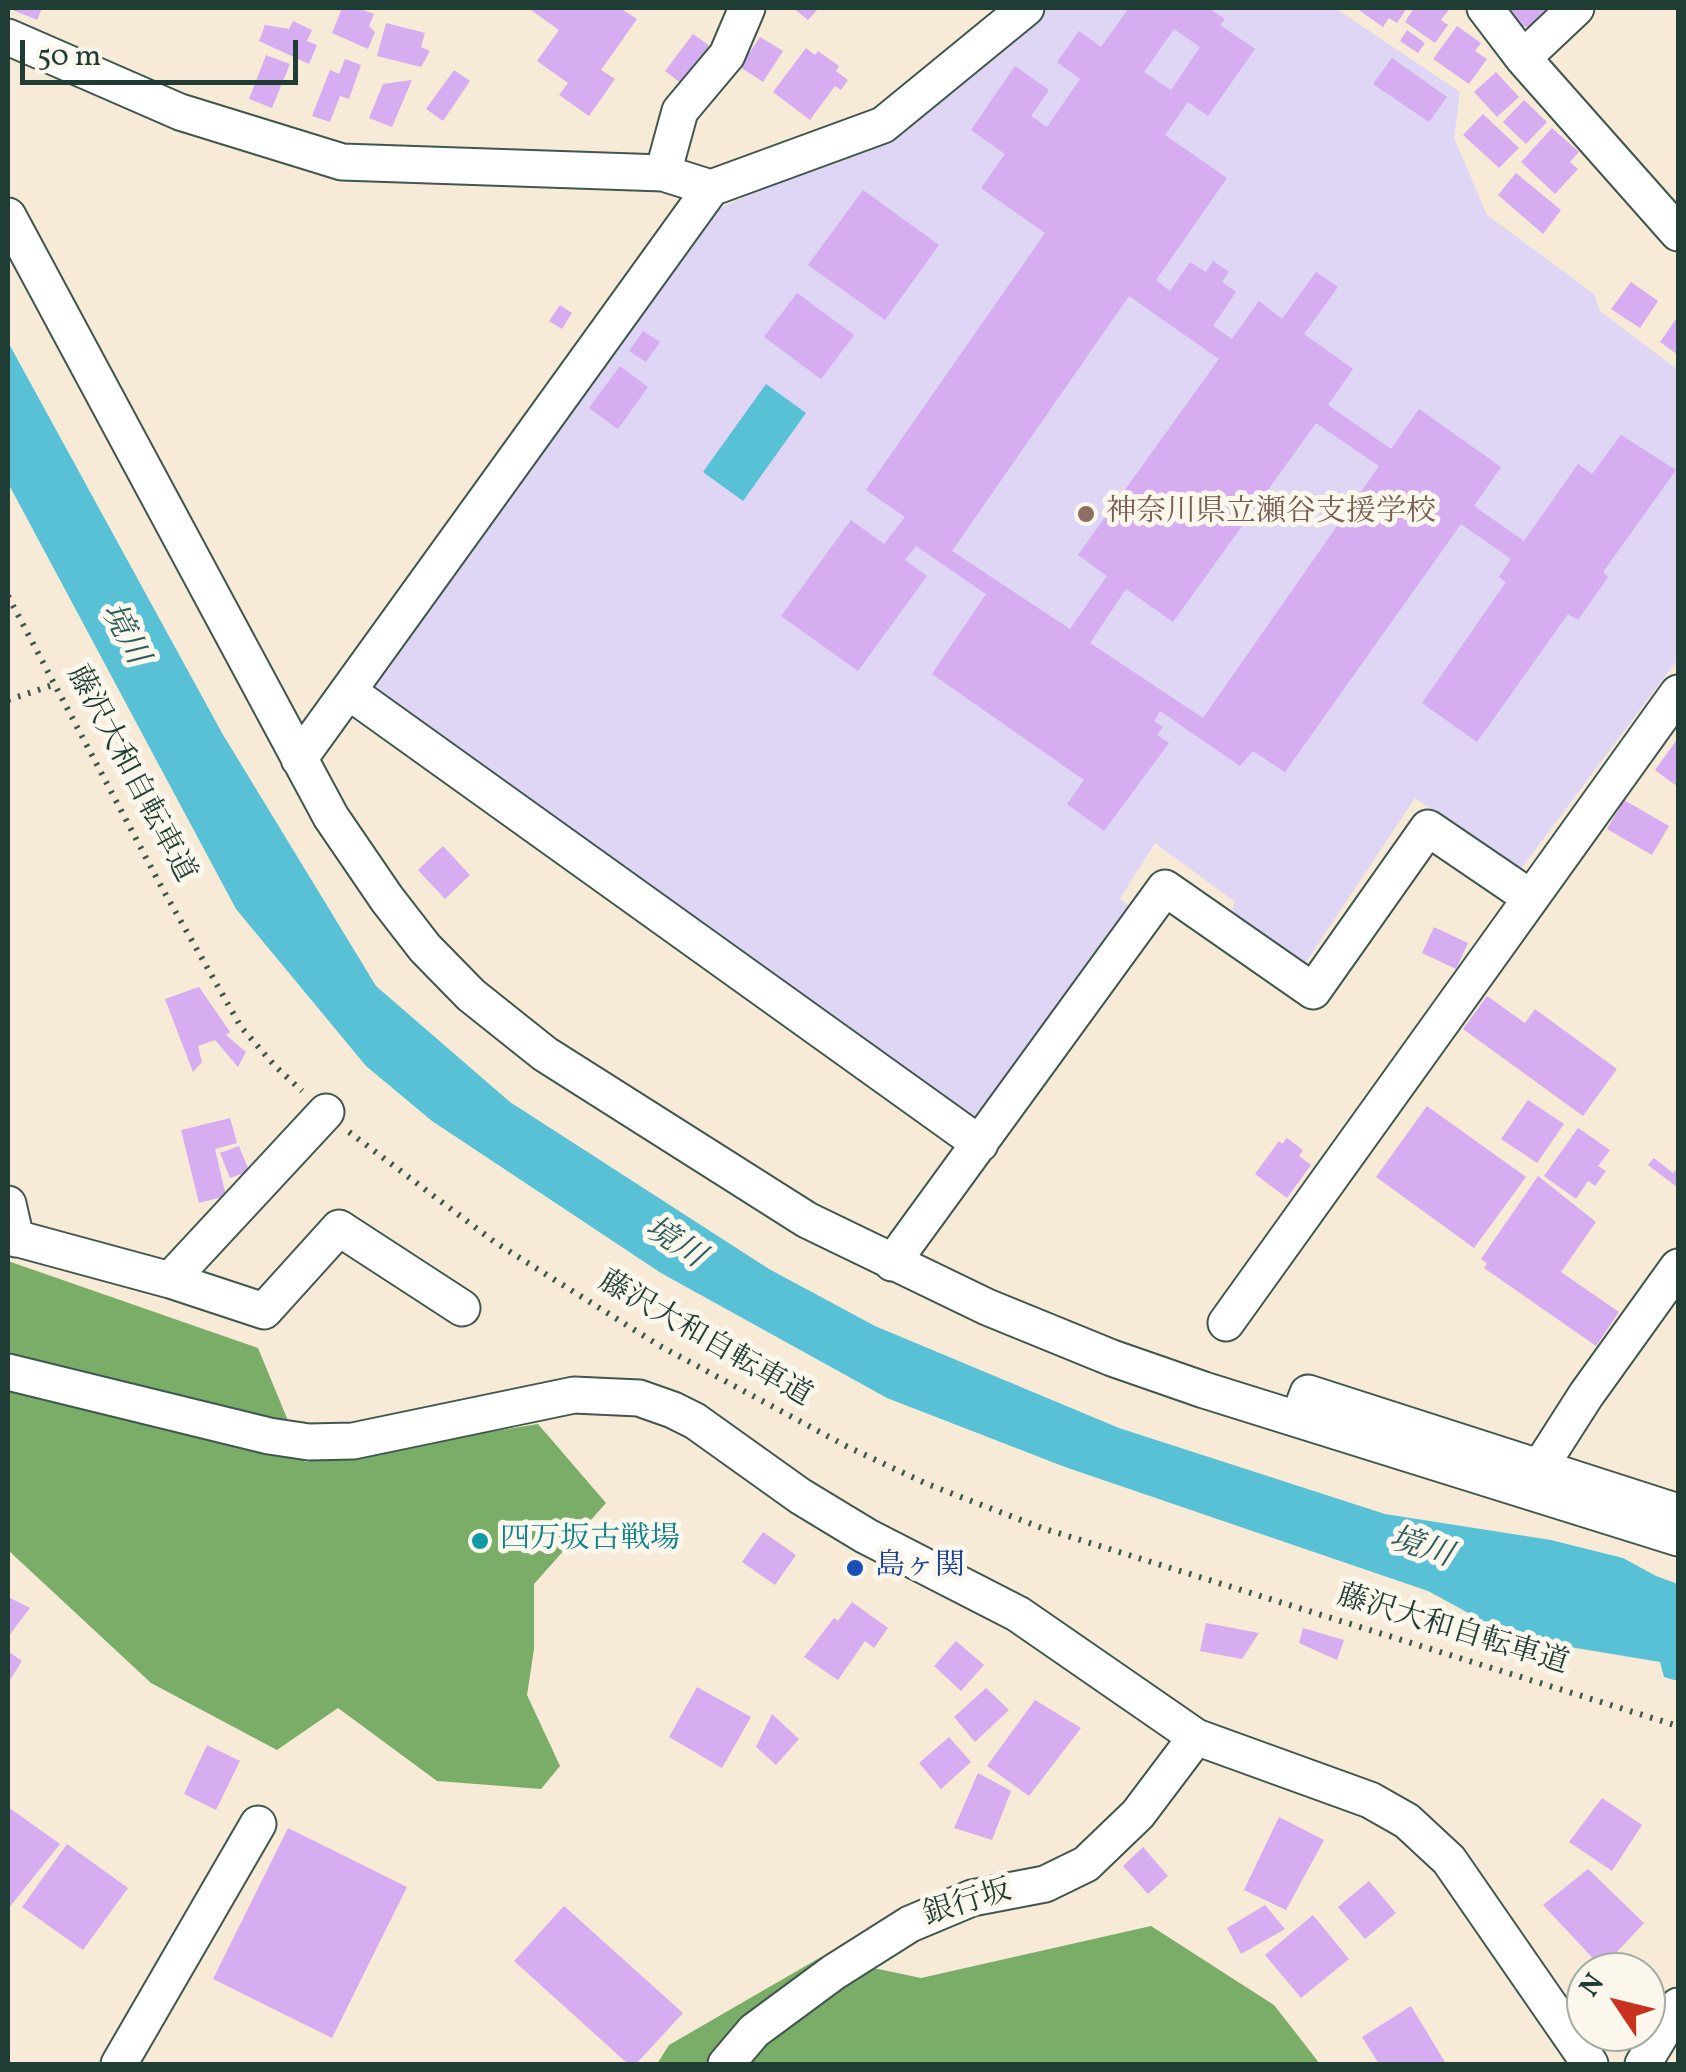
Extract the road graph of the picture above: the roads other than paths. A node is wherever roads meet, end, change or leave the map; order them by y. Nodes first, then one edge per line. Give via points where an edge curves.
1 (747, 8) edge
2 (1026, 8) edge
3 (1484, 8) edge
4 (1576, 8) edge
5 (8, 37) edge
6 (1523, 58) junction
7 (663, 173) junction
8 (711, 188) junction
9 (8, 216) edge
10 (1678, 233) edge
11 (348, 691) junction
12 (1678, 693) edge
13 (299, 759) junction
14 (1531, 898) junction
15 (326, 1112) road end
16 (980, 1144) junction
17 (8, 1204) edge
18 (12, 1238) edge
19 (892, 1263) junction
20 (1678, 1267) edge
21 (170, 1280) junction
22 (462, 1308) dead end
23 (1226, 1323) dead end
24 (8, 1372) edge
25 (1299, 1417) junction
26 (1540, 1467) junction
27 (1678, 1512) edge
28 (1678, 1538) edge
29 (1196, 1737) junction
30 (258, 1824) dead end
31 (1678, 2006) edge
32 (120, 2064) edge
33 (726, 2064) edge
34 (1590, 2064) edge
35 (1643, 2064) edge

1 - 7 street via 727,56 680,112
2 - 8 street via 883,125
3 - 6 street
4 - 6 street
5 - 7 street via 180,112 342,162
6 - 10 street
7 - 8 street
8 - 11 street
9 - 13 street
11 - 13 street
11 - 16 street
12 - 14 street
13 - 19 street via 386,900 471,995 545,1054 806,1220
14 - 16 street via 1428,828 1313,991 1166,888
14 - 23 street
15 - 21 street
16 - 19 street
17 - 18 street
18 - 21 street
19 - 25 street via 1112,1358
20 - 26 street
21 - 22 street via 264,1311 339,1228
24 - 29 street via 309,1442 353,1441 574,1395 639,1398 695,1421 866,1536 1018,1614
25 - 26 street via 1308,1394
25 - 28 street
26 - 27 street
29 - 33 street, 銀行坂 via 1138,1814 1086,1864 1045,1884 972,1898 910,1924 754,2031
29 - 34 street via 1370,1800 1407,1821 1449,1860
30 - 32 street
31 - 35 street

